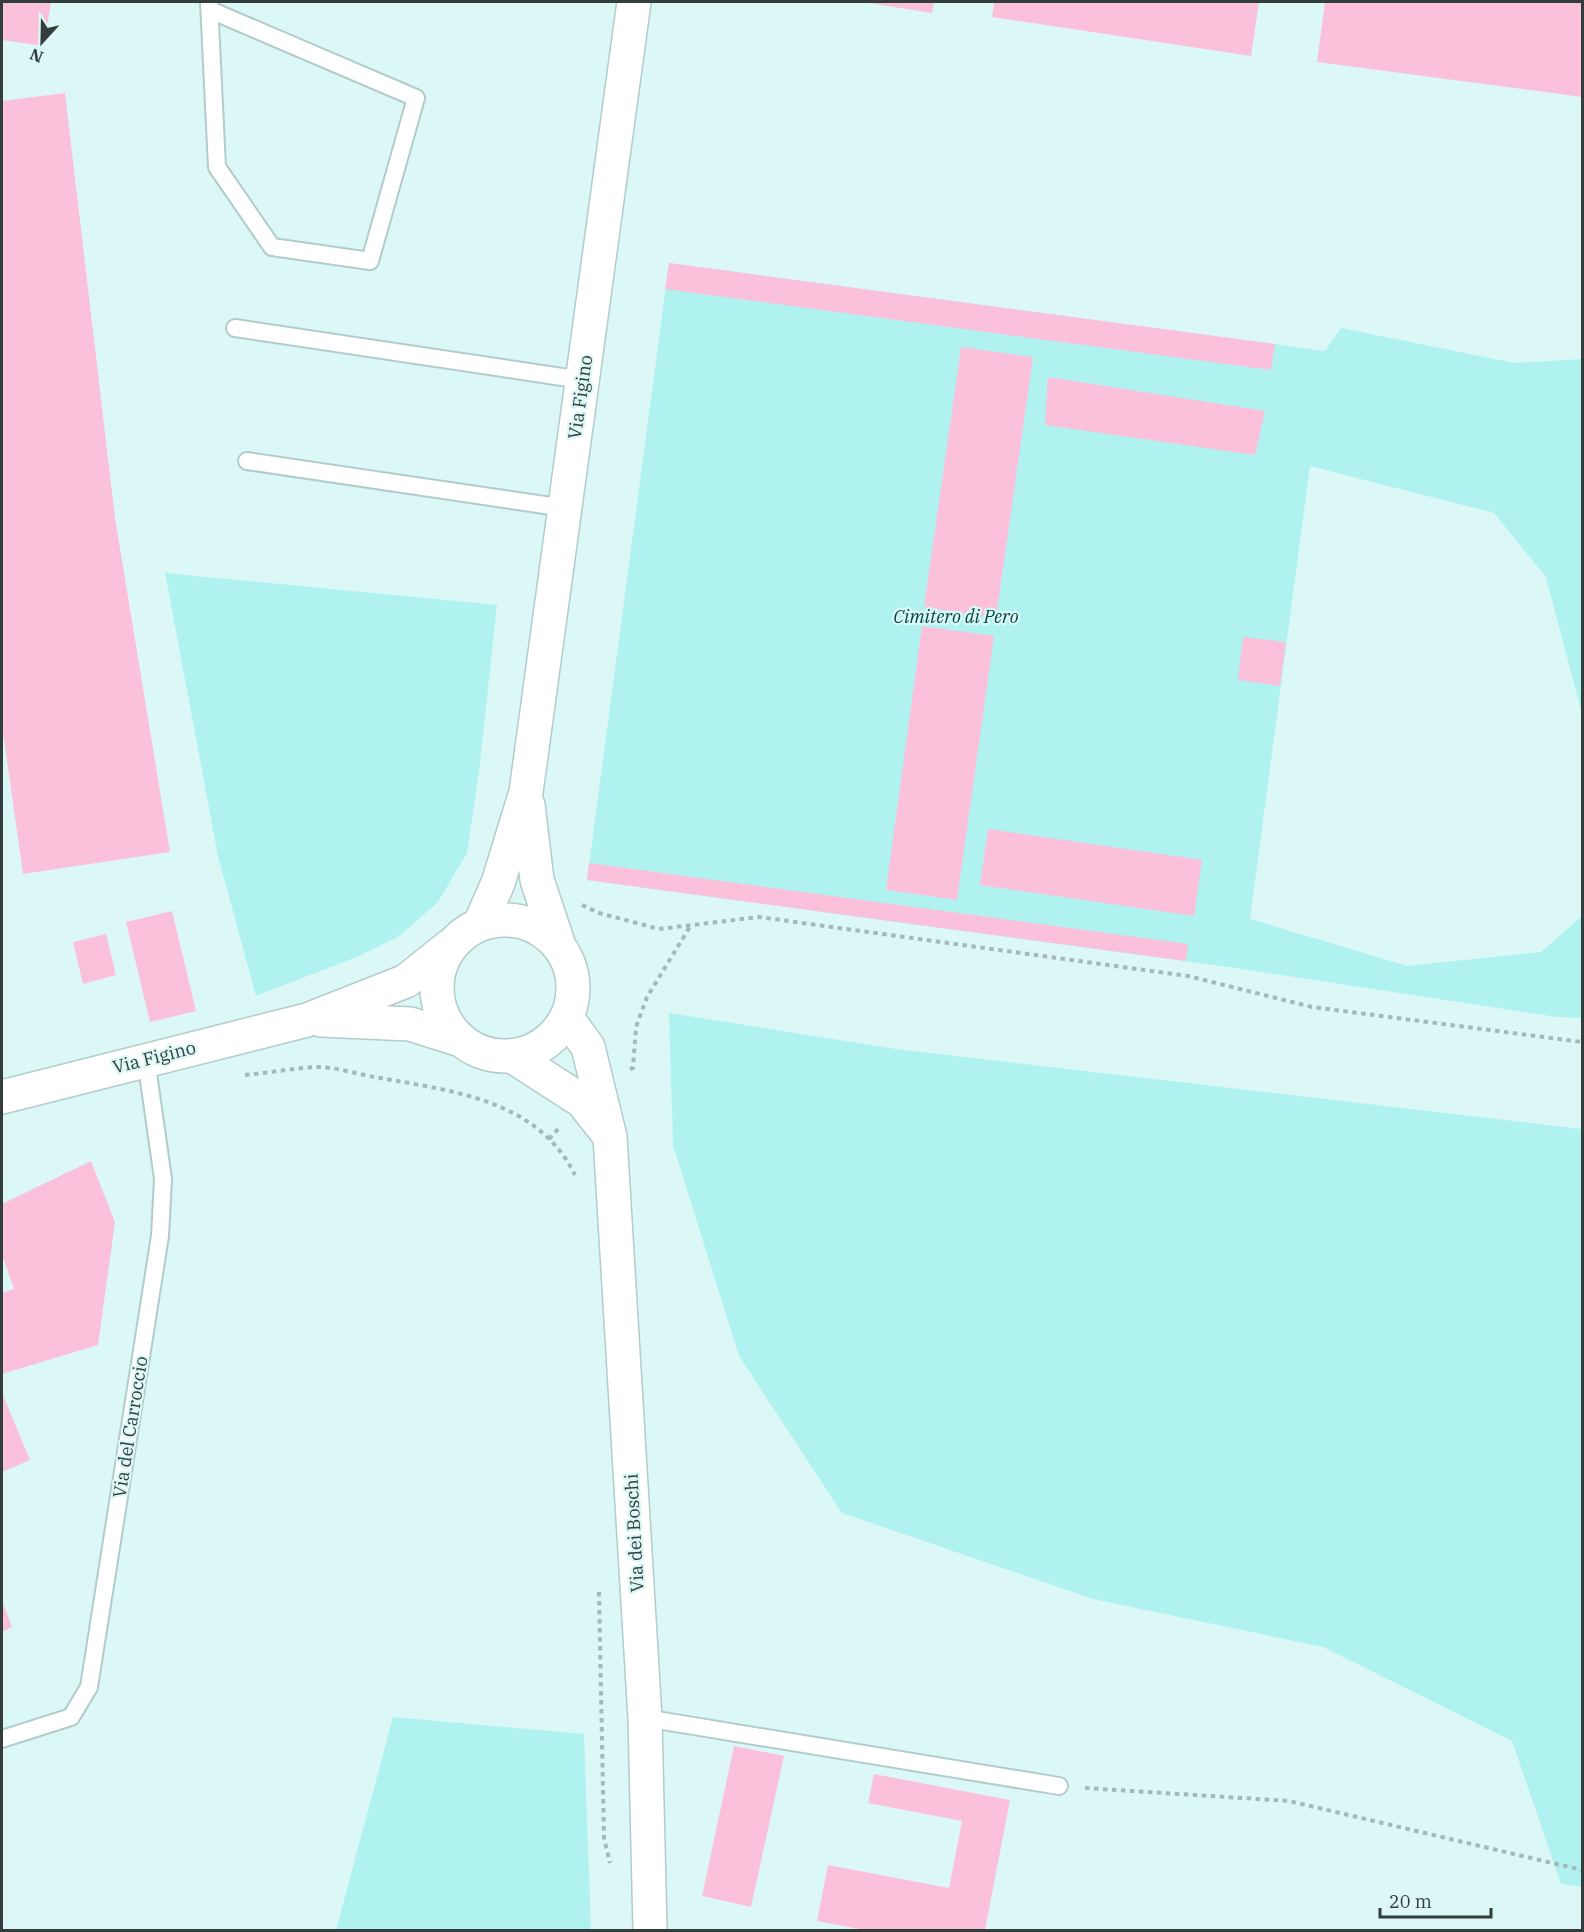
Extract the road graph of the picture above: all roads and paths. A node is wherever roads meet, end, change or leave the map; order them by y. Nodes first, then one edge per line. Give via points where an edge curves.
1 (634, 2) edge
2 (210, 6) edge
3 (235, 328) dead end
4 (582, 380) junction
5 (247, 461) dead end
6 (565, 508) junction
7 (526, 792) junction
8 (580, 903) dead end
9 (480, 924) junction
10 (691, 925) junction
11 (558, 943) junction
12 (451, 945) junction
13 (567, 1018) junction
14 (307, 1020) junction
15 (461, 1041) junction
16 (1582, 1042) edge
17 (512, 1056) junction
18 (146, 1059) junction
19 (237, 1076) dead end
20 (590, 1094) junction
21 (2, 1096) edge
22 (549, 1139) junction
23 (580, 1185) dead end
24 (599, 1587) dead end
25 (645, 1718) junction
26 (2, 1739) edge
27 (1059, 1786) joint
28 (1582, 1870) edge
29 (613, 1872) dead end
30 (650, 1930) edge

1 - 4 street, Via Figino
2 - 2 lane via 416,98 370,261 272,247 217,167
3 - 4 lane
4 - 6 street, Via Figino
5 - 6 lane
6 - 7 street, Via Figino
7 - 9 street, Via Figino via 498,883
7 - 11 street, Via Figino via 537,880
8 - 10 path via 599,913 659,928
9 - 11 street via 501,919 522,921 538,927
9 - 12 street
10 - 16 path via 759,917 1188,975 1312,1007
10 - 20 path via 647,997 636,1027 633,1068
11 - 13 street via 574,980
12 - 14 street, Via Figino via 406,981
12 - 15 street via 439,967 436,991 445,1022
13 - 17 street via 547,1042 533,1051
13 - 20 street, Via dei Boschi via 588,1047
14 - 15 street, Via Figino via 410,1024
14 - 18 street, Via Figino
15 - 17 street via 477,1051
17 - 20 street, Via dei Boschi
18 - 21 street, Via Figino
18 - 26 lane, Via del Carroccio via 163,1179 160,1236 89,1687 71,1716
19 - 22 path via 319,1067 466,1093 503,1106
20 - 22 path
20 - 25 street, Via dei Boschi via 610,1137
22 - 23 path via 570,1164
24 - 29 path via 604,1838
25 - 27 lane
25 - 30 street, Via dei Boschi
27 - 28 path via 1288,1801

